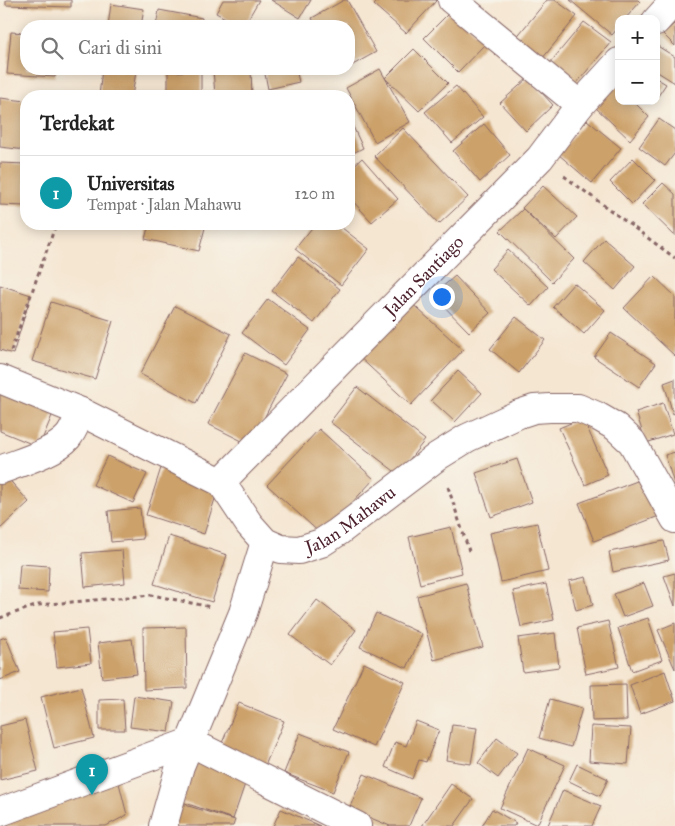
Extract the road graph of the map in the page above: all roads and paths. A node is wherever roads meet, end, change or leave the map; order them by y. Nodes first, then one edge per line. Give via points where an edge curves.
1 (452, 0) edge
2 (675, 0) edge
3 (660, 17) edge
4 (615, 66) edge
5 (580, 105) junction
6 (540, 158) junction
7 (54, 230) edge
8 (675, 258) edge
9 (0, 380) edge
10 (81, 412) junction
11 (438, 456) junction
12 (0, 470) edge
13 (221, 482) junction
14 (675, 519) edge
15 (265, 542) junction
16 (469, 551) dead end
17 (243, 614) junction
18 (0, 618) edge
19 (190, 742) junction
20 (0, 812) edge
21 (348, 824) edge
22 (163, 826) edge

1 - 5 street
2 - 3 street
4 - 5 street, Jalan Santiago
5 - 6 street, Jalan Santiago
6 - 8 path
6 - 13 street, Jalan Santiago
7 - 9 path
9 - 10 street
10 - 12 street via 69,436 62,442
10 - 13 street
11 - 14 street, Jalan Mahawu via 467,438 519,414 534,409 578,408 616,427 632,442
11 - 15 street, Jalan Mahawu via 321,543 299,550 281,549
11 - 16 path
13 - 15 street
15 - 17 street
17 - 18 path via 152,595 38,605
17 - 19 street
19 - 20 street
19 - 21 street
19 - 22 street

